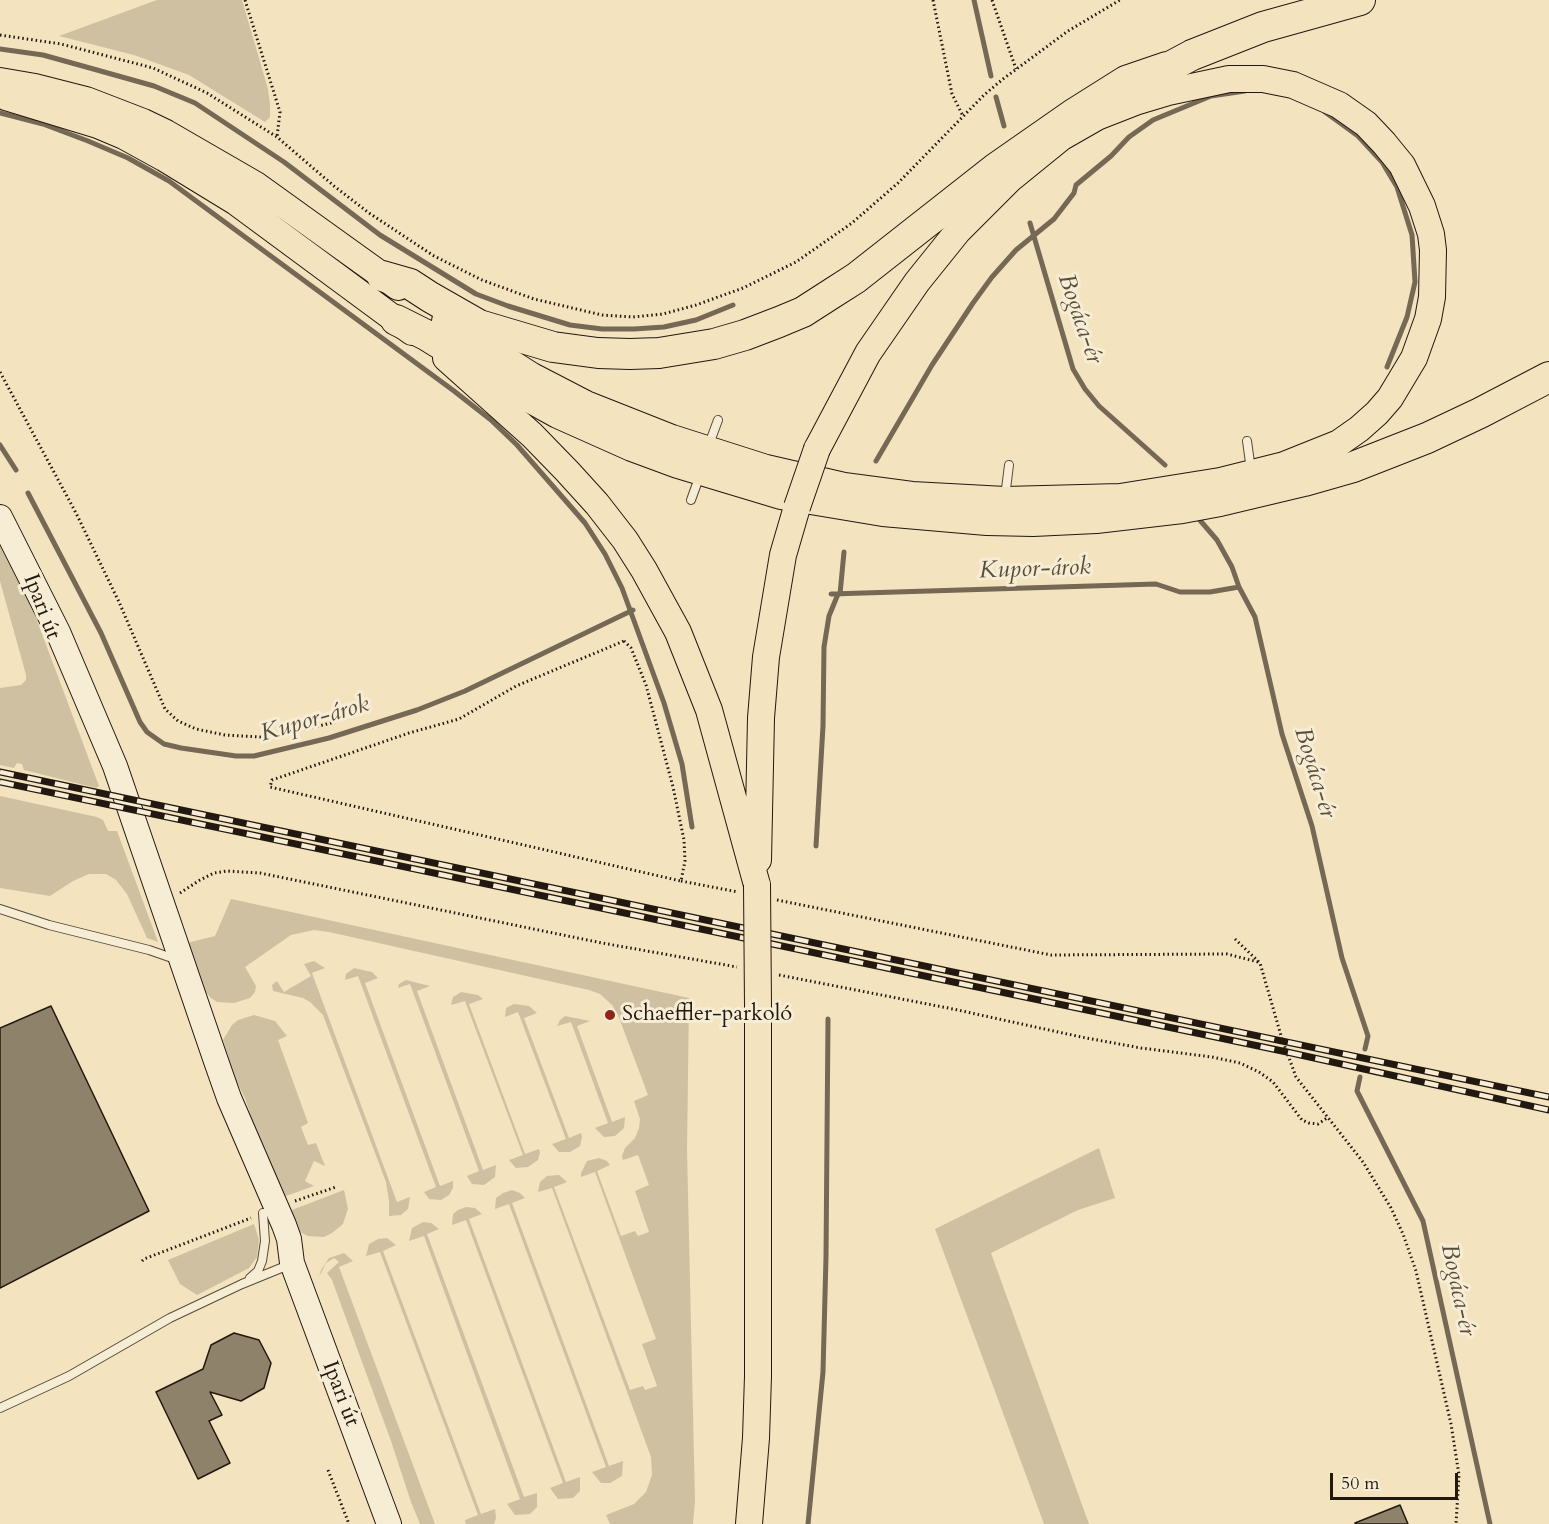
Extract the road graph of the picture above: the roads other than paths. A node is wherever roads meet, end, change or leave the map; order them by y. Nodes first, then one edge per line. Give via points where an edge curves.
1 (1360, 0) edge
2 (1167, 67) junction
3 (0, 81) edge
4 (0, 95) edge
5 (1062, 137) junction
6 (382, 276) junction
7 (396, 320) junction
8 (1549, 377) edge
9 (718, 420) dead end
10 (1247, 441) dead end
11 (704, 460) junction
12 (1008, 465) dead end
13 (1251, 474) junction
14 (691, 500) dead end
15 (1005, 500) junction
16 (0, 517) edge
17 (21, 557) junction
18 (752, 852) junction
19 (0, 909) edge
20 (175, 959) junction
21 (202, 1024) junction
22 (229, 1098) junction
23 (257, 1215) junction
24 (292, 1263) junction
25 (242, 1284) junction
26 (0, 1408) edge
27 (389, 1524) edge
28 (749, 1524) edge

1 - 2 highway via 1263,27
2 - 5 highway via 1106,103
2 - 6 highway via 1126,81 1072,114 870,267 803,312 714,344 630,354 553,347 480,325 410,284
3 - 6 main road via 86,100 166,133 256,185
4 - 7 main road via 98,125 164,158 236,202
5 - 13 main road via 1097,117 1168,92 1229,79 1263,79 1293,85 1339,105 1366,124 1402,165 1422,206 1433,250 1432,297 1414,358 1390,398 1352,434 1323,451
5 - 18 main road, bridge via 977,211 917,282 868,353 818,449 781,563 766,657
6 - 11 main road via 532,376
7 - 11 highway via 558,413 632,446
7 - 18 main road via 532,435 626,540 678,632 694,671
8 - 11 highway via 1437,433 1353,467 1220,501 1106,517 1033,521 883,512 781,494
9 - 11 lane
10 - 13 lane
11 - 14 lane
11 - 15 main road via 758,465 844,486 912,495
12 - 15 lane
13 - 15 main road via 1120,497
16 - 17 street
17 - 20 street, Ipari út via 135,865
17 - 21 street, Ipari út via 68,654 107,748
18 - 28 main road, bridge via 747,888 758,1006 758,1376
19 - 20 lane
20 - 21 street, Ipari út
21 - 22 street, Ipari út
22 - 23 street, Ipari út
22 - 24 street, Ipari út via 284,1225
23 - 24 street, Ipari út
23 - 25 lane via 265,1241 262,1262
24 - 25 lane
24 - 27 street, Ipari út
25 - 26 lane

